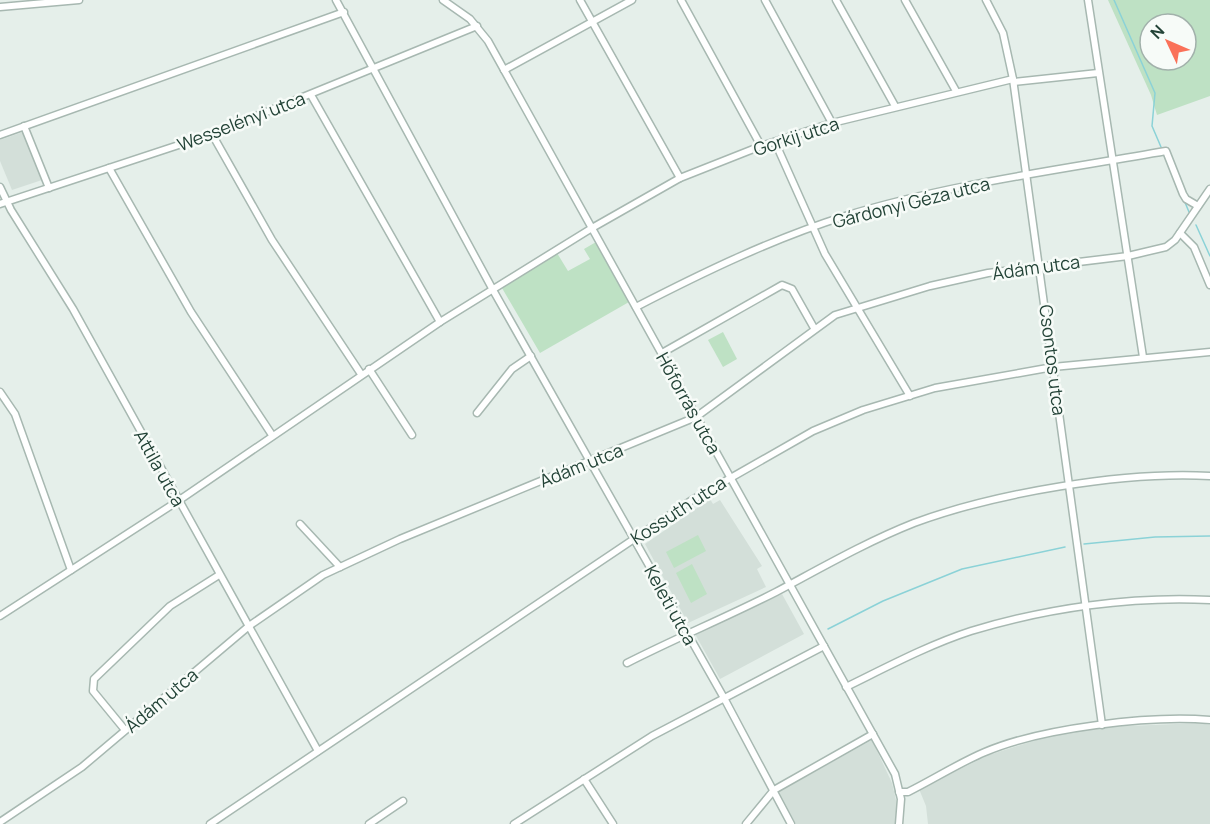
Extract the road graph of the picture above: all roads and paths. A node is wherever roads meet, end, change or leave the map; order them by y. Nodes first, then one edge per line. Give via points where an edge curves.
1 (79, 0) edge
2 (336, 0) edge
3 (443, 0) edge
4 (580, 0) edge
5 (632, 0) edge
6 (681, 0) edge
7 (765, 0) edge
8 (836, 0) edge
9 (905, 0) edge
10 (986, 0) edge
11 (1088, 0) edge
12 (0, 7) edge
13 (344, 12) junction
14 (592, 21) junction
15 (477, 26) junction
16 (374, 67) junction
17 (504, 70) junction
18 (1098, 72) junction
19 (1013, 80) junction
20 (957, 92) junction
21 (310, 95) junction
22 (895, 106) junction
23 (832, 123) junction
24 (24, 126) junction
25 (212, 134) junction
26 (0, 135) edge
27 (775, 142) junction
28 (761, 146) junction
29 (1115, 160) junction
30 (109, 168) junction
31 (1026, 175) junction
32 (680, 178) junction
33 (0, 187) edge
34 (49, 188) junction
35 (1210, 189) edge
36 (3, 203) edge
37 (1198, 206) junction
38 (592, 228) junction
39 (812, 228) junction
40 (1180, 233) junction
41 (1128, 256) junction
42 (1041, 265) junction
43 (1210, 285) edge
44 (493, 290) junction
45 (636, 307) junction
46 (856, 309) junction
47 (440, 322) junction
48 (814, 328) junction
49 (1210, 352) edge
50 (662, 353) junction
51 (531, 356) junction
52 (1143, 357) junction
53 (1053, 367) junction
54 (369, 369) junction
55 (361, 374) junction
56 (0, 392) edge
57 (910, 396) junction
58 (477, 413) dead end
59 (696, 417) junction
60 (272, 435) junction
61 (412, 435) dead end
62 (590, 462) junction
63 (1210, 476) edge
64 (730, 477) junction
65 (1069, 486) junction
66 (178, 501) junction
67 (300, 524) dead end
68 (634, 539) junction
69 (340, 567) junction
70 (71, 570) junction
71 (219, 575) junction
72 (789, 584) junction
73 (1210, 600) edge
74 (1087, 606) junction
75 (0, 616) edge
76 (249, 626) junction
77 (687, 633) junction
78 (824, 646) junction
79 (627, 663) dead end
80 (846, 687) junction
81 (724, 698) junction
82 (1210, 720) edge
83 (1102, 725) junction
84 (125, 730) junction
85 (873, 734) junction
86 (318, 751) junction
87 (585, 779) junction
88 (774, 790) junction
89 (899, 792) junction
90 (403, 801) dead end
91 (0, 822) edge
92 (214, 823) edge
93 (369, 824) edge
94 (514, 824) edge
95 (613, 824) edge
96 (746, 824) edge
97 (791, 824) edge
98 (899, 824) edge

1 - 12 street
2 - 13 street, Keleti utca
3 - 15 street, Hőforrás utca
4 - 14 street
5 - 14 street
6 - 28 street
7 - 23 street
8 - 22 street
9 - 20 street
10 - 19 street, Csontos utca via 1008,46
11 - 18 street
13 - 16 street, Keleti utca
13 - 24 street
14 - 17 street
14 - 32 street
15 - 16 street, Wesselényi utca
15 - 17 street, Hőforrás utca
16 - 21 street, Wesselényi utca
16 - 44 street, Keleti utca
17 - 38 street, Hőforrás utca
18 - 19 street, Gorkij utca
18 - 29 street
19 - 20 street, Gorkij utca
19 - 31 street, Csontos utca
20 - 22 street, Gorkij utca
21 - 25 street, Wesselényi utca
21 - 47 street
22 - 23 street, Gorkij utca
23 - 27 street, Gorkij utca
24 - 26 street
24 - 34 street
25 - 30 street, Wesselényi utca
25 - 55 street via 272,240
27 - 28 street, Gorkij utca
27 - 39 street
28 - 32 street, Gorkij utca
29 - 31 street, Gárdonyi Géza utca
29 - 37 street, Gárdonyi Géza utca via 1166,151 1183,194
29 - 41 street
30 - 34 street, Wesselényi utca
30 - 60 street via 191,312
31 - 39 street, Gárdonyi Géza utca via 930,193
31 - 42 street, Csontos utca
32 - 38 street, Gorkij utca
33 - 36 street, Attila utca
34 - 36 street, Wesselényi utca
35 - 37 street, Ádám utca
36 - 66 street, Attila utca via 73,309
37 - 40 street, Ádám utca
38 - 44 street, Gorkij utca
38 - 45 street, Hőforrás utca
39 - 45 street, Gárdonyi Géza utca via 715,266
39 - 46 street
40 - 41 street, Ádám utca via 1166,247
40 - 43 street via 1194,247
41 - 42 street, Ádám utca
41 - 52 street
42 - 46 street, Ádám utca via 930,286
42 - 53 street, Csontos utca
44 - 47 street, Gorkij utca
44 - 51 street, Keleti utca
45 - 50 street, Hőforrás utca
46 - 48 street, Ádám utca
46 - 57 street
47 - 54 street, Gorkij utca
48 - 50 street via 792,289 782,285
48 - 59 street, Ádám utca
49 - 52 street, Kossuth utca
50 - 59 street, Hőforrás utca
51 - 58 street via 512,369
51 - 62 street, Keleti utca
52 - 53 street, Kossuth utca
53 - 57 street, Kossuth utca
53 - 65 street, Csontos utca
54 - 55 street, Gorkij utca
54 - 61 street
55 - 60 street, Gorkij utca
56 - 70 street via 19,422
57 - 64 street, Kossuth utca via 862,410 813,431
59 - 62 street, Ádám utca
59 - 64 street, Hőforrás utca
60 - 66 street, Gorkij utca
62 - 68 street, Keleti utca
62 - 69 street, Ádám utca
63 - 65 street via 1140,477
64 - 68 street, Kossuth utca
64 - 72 street, Hőforrás utca
65 - 72 street via 916,522
65 - 74 street, Csontos utca
66 - 70 street, Gorkij utca
66 - 71 street, Attila utca
67 - 69 street
68 - 77 street, Keleti utca
68 - 86 street, Kossuth utca
69 - 76 street, Ádám utca via 285,599
70 - 75 street, Gorkij utca
71 - 76 street, Attila utca
71 - 84 street via 170,606 94,679 93,691
72 - 77 street
72 - 78 street, Hőforrás utca
73 - 74 street via 1172,598
74 - 80 street via 970,631
74 - 83 street, Csontos utca
76 - 84 street, Ádám utca
76 - 86 street, Attila utca
77 - 79 street
77 - 81 street, Keleti utca
78 - 80 street, Hőforrás utca
78 - 81 street
80 - 85 street, Hőforrás utca
81 - 87 street via 652,736
81 - 88 street, Keleti utca
82 - 83 street
83 - 89 street via 1041,734 986,751 908,792
84 - 91 street, Ádám utca via 82,767
85 - 88 street
85 - 89 street, Hőforrás utca
86 - 92 street, Kossuth utca
87 - 94 street
87 - 95 street
88 - 96 street
88 - 97 street, Keleti utca
89 - 98 street, Hőforrás utca
90 - 93 street

